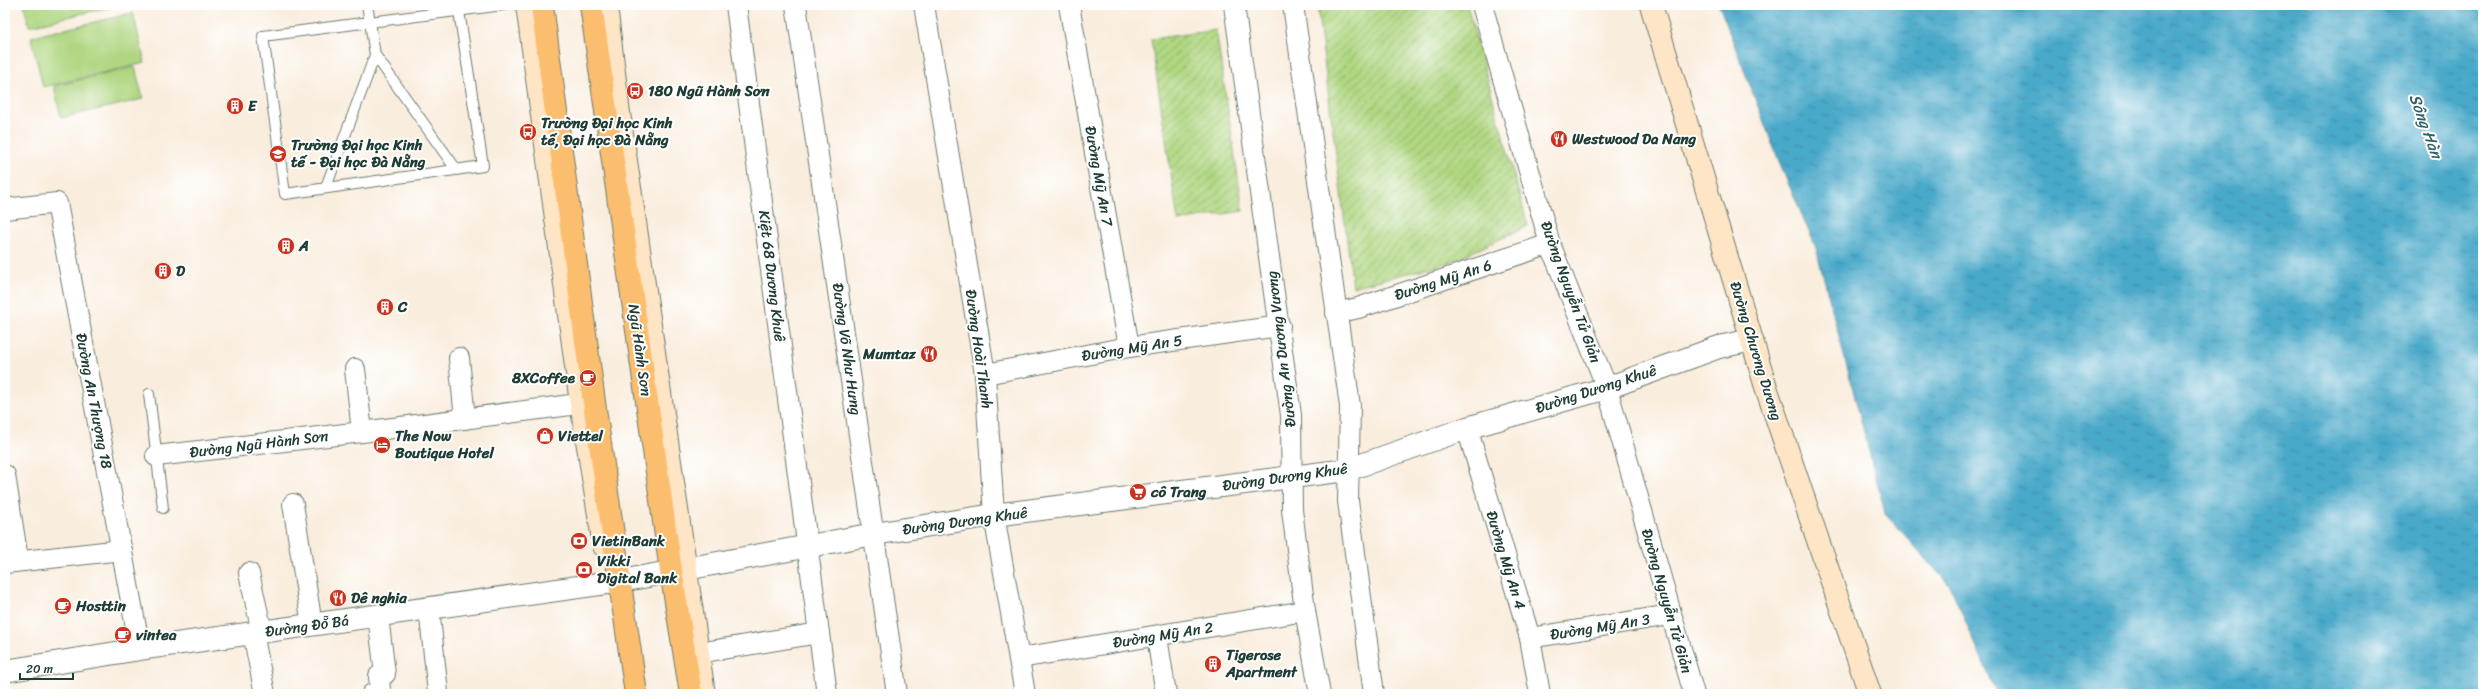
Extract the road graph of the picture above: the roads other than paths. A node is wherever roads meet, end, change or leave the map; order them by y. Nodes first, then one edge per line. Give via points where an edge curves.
1 (367, 5) edge
2 (503, 5) edge
3 (527, 5) edge
4 (542, 5) edge
5 (591, 5) edge
6 (606, 5) edge
7 (736, 5) edge
8 (796, 5) edge
9 (924, 5) edge
10 (1069, 5) edge
11 (1234, 5) edge
12 (1293, 5) edge
13 (1482, 5) edge
14 (1651, 5) edge
15 (459, 11) junction
16 (370, 22) junction
17 (375, 55) junction
18 (456, 169) junction
19 (326, 187) junction
20 (5, 209) edge
21 (1550, 244) junction
22 (1336, 313) junction
23 (1280, 326) junction
24 (1752, 340) junction
25 (1129, 347) junction
26 (459, 358) dead end
27 (355, 369) dead end
28 (985, 374) junction
29 (1606, 388) junction
30 (149, 394) dead end
31 (587, 403) junction
32 (465, 419) junction
33 (1467, 428) junction
34 (362, 432) junction
35 (156, 456) junction
36 (1348, 470) junction
37 (5, 475) edge
38 (1291, 479) junction
39 (293, 504) dead end
40 (163, 508) dead end
41 (994, 515) junction
42 (874, 534) junction
43 (808, 547) junction
44 (122, 550) junction
45 (11, 562) edge
46 (678, 570) junction
47 (249, 573) dead end
48 (616, 582) junction
49 (429, 608) junction
50 (1305, 611) junction
51 (1670, 615) junction
52 (378, 616) junction
53 (312, 625) junction
54 (258, 633) junction
55 (819, 633) junction
56 (1157, 636) junction
57 (1530, 638) junction
58 (140, 649) junction
59 (698, 653) junction
60 (1020, 658) junction
61 (5, 671) edge
62 (438, 693) dead end
63 (264, 694) edge
64 (372, 694) edge
65 (625, 694) edge
66 (636, 694) edge
67 (691, 694) edge
68 (704, 694) edge
69 (827, 694) edge
70 (897, 694) edge
71 (1025, 694) edge
72 (1166, 694) edge
73 (1320, 694) edge
74 (1374, 694) edge
75 (1540, 694) edge
76 (1694, 694) edge
77 (1870, 694) edge

1 - 16 lane
2 - 15 lane
3 - 31 main road
4 - 31 highway
5 - 46 highway, Ngũ Hành Sơn
6 - 46 main road, Ngũ Hành Sơn
7 - 43 street, Kiệt 68 Dương Khuê
8 - 42 street, Đường Võ Như Hưng
9 - 28 street, Đường Hoài Thanh
10 - 25 street, Đường Mỹ An 7
11 - 23 street, Đường An Dương Vương
12 - 22 street
13 - 21 street, Đường Nguyễn Tử Giản
14 - 24 main road, Đường Chương Dương
15 - 16 lane
15 - 18 lane via 483,166
16 - 17 lane
16 - 19 lane via 264,35 262,38 286,194
17 - 18 lane
17 - 19 lane
18 - 19 lane
20 - 44 street, Đường An Thượng 18 via 57,203
21 - 22 street, Đường Mỹ An 6
21 - 29 street, Đường Nguyễn Tử Giản
22 - 36 street via 1350,406
23 - 25 street, Đường Mỹ An 5
23 - 38 street, Đường An Dương Vương via 1291,415
24 - 29 street, Đường Dương Khuê via 1719,348
24 - 77 main road, Đường Chương Dương
25 - 28 street, Đường Mỹ An 5
26 - 32 street
27 - 34 street
28 - 41 street, Đường Hoài Thanh
29 - 33 street, Đường Dương Khuê
29 - 51 street, Đường Nguyễn Tử Giản
30 - 35 lane
31 - 32 street, Đường Ngũ Hành Sơn
31 - 48 main road
31 - 48 highway via 614,538
32 - 34 street, Đường Ngũ Hành Sơn
33 - 36 street, Đường Dương Khuê
33 - 57 street, Đường Mỹ An 4
34 - 35 street, Đường Ngũ Hành Sơn
35 - 40 lane
36 - 38 street, Đường Dương Khuê
36 - 74 street via 1348,501
37 - 45 street
38 - 41 street, Đường Dương Khuê
38 - 50 street, Đường An Dương Vương via 1292,510
39 - 53 street
41 - 42 street, Đường Dương Khuê
41 - 60 street, Đường Hoài Thanh
42 - 43 street, Đường Dương Khuê
42 - 70 street, Đường Võ Như Hưng
43 - 46 street, Đường Dương Khuê
43 - 55 street, Kiệt 68 Dương Khuê
44 - 45 street
44 - 58 street, Đường An Thượng 18
46 - 48 street, Đường Dương Khuê
46 - 59 main road, Ngũ Hành Sơn
46 - 67 highway, Ngũ Hành Sơn
47 - 54 street
48 - 49 street, Đường Đỗ Bá
48 - 65 main road
48 - 66 highway
49 - 52 street, Đường Đỗ Bá
49 - 62 street
50 - 56 street, Đường Mỹ An 2
50 - 73 street, Đường An Dương Vương
51 - 57 street, Đường Mỹ An 3
51 - 76 street, Đường Nguyễn Tử Giản
52 - 53 street, Đường Đỗ Bá
52 - 64 street via 386,674 379,676 380,691
53 - 54 street, Đường Đỗ Bá
54 - 58 street, Đường Đỗ Bá
54 - 63 street
55 - 59 street
55 - 69 street, Kiệt 68 Dương Khuê
56 - 60 street, Đường Mỹ An 2
56 - 72 street
57 - 75 street, Đường Mỹ An 4
58 - 61 street, Đường Đỗ Bá
59 - 68 main road, Ngũ Hành Sơn
60 - 71 street, Đường Hoài Thanh

